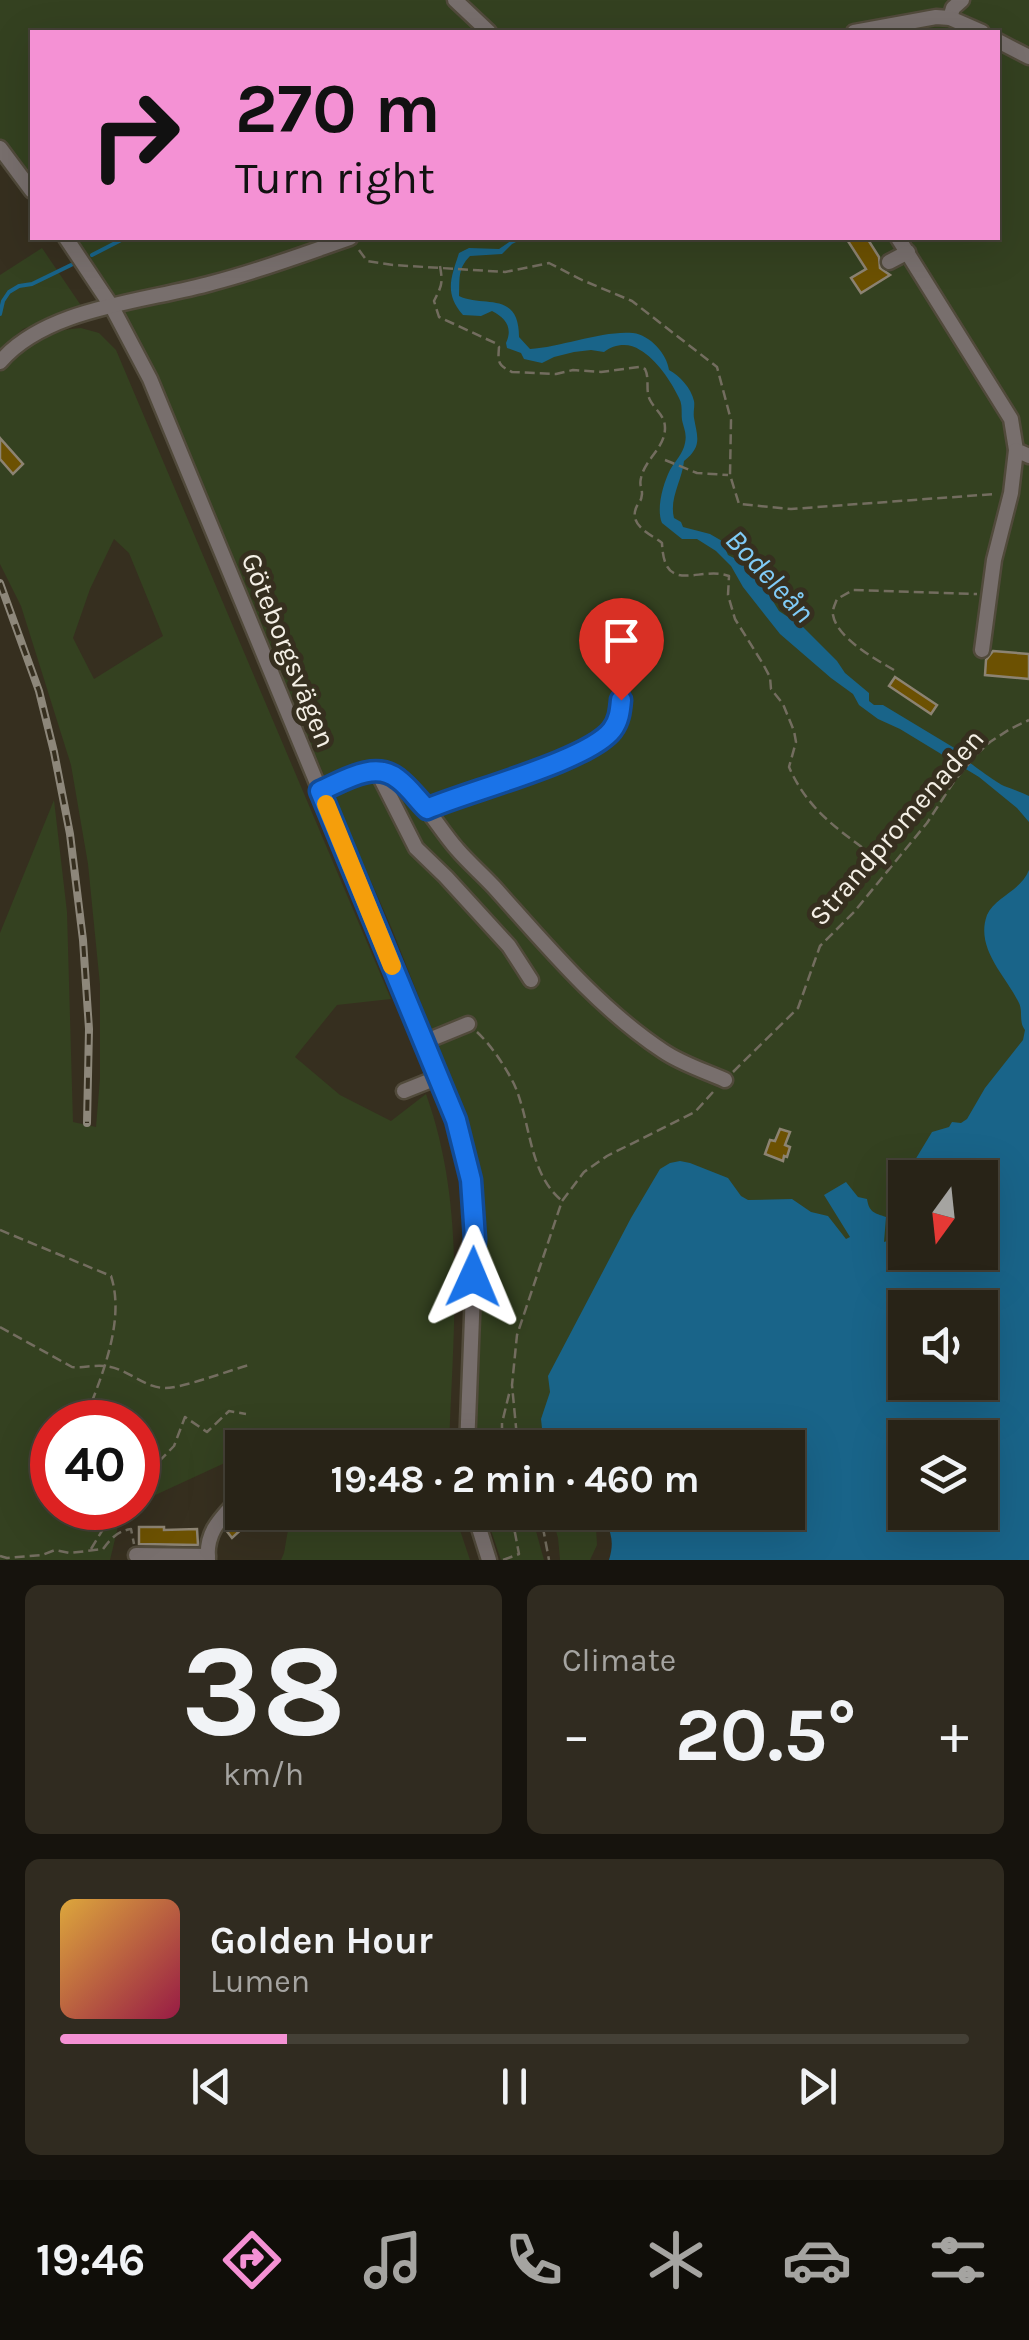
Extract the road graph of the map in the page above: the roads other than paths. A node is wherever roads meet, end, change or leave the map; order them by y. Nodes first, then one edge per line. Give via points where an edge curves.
1 (456, 0) edge
2 (962, 0) edge
3 (950, 18) junction
4 (487, 30) edge
5 (863, 30) edge
6 (977, 30) edge
7 (1000, 42) edge
8 (1029, 57) edge
9 (0, 148) edge
10 (30, 188) edge
11 (67, 240) edge
12 (344, 240) edge
13 (899, 240) edge
14 (908, 252) junction
15 (889, 262) dead end
16 (112, 307) junction
17 (0, 362) edge
18 (1022, 453) edge
19 (608, 626) dead end
20 (982, 650) dead end
21 (376, 771) junction
22 (320, 791) junction
23 (427, 809) junction
24 (531, 980) dead end
25 (468, 1024) road end
26 (424, 1042) junction
27 (439, 1077) junction
28 (725, 1080) road end
29 (404, 1091) dead end
30 (467, 1430) edge
31 (225, 1514) edge
32 (480, 1530) edge
33 (136, 1555) road end
34 (208, 1558) edge
35 (489, 1560) edge

1 - 4 street
2 - 3 street
3 - 5 street
3 - 6 street
7 - 8 street
9 - 10 street
11 - 16 street, Göteborgsvägen
12 - 16 street via 211,284
13 - 14 street
14 - 15 street
14 - 18 street via 1011,419
16 - 17 street via 39,330
16 - 22 street, Göteborgsvägen via 150,378
18 - 20 street via 994,560
19 - 23 street via 621,700 610,733 562,760
21 - 22 street
21 - 23 street via 401,780
21 - 24 street via 416,848 509,946
22 - 26 street, Göteborgsvägen
23 - 28 street via 455,848 593,994 666,1054
25 - 26 street
26 - 27 street, Göteborgsvägen
27 - 29 street
27 - 30 street, Göteborgsvägen via 471,1180
31 - 34 street via 206,1545
32 - 35 street
33 - 34 street

